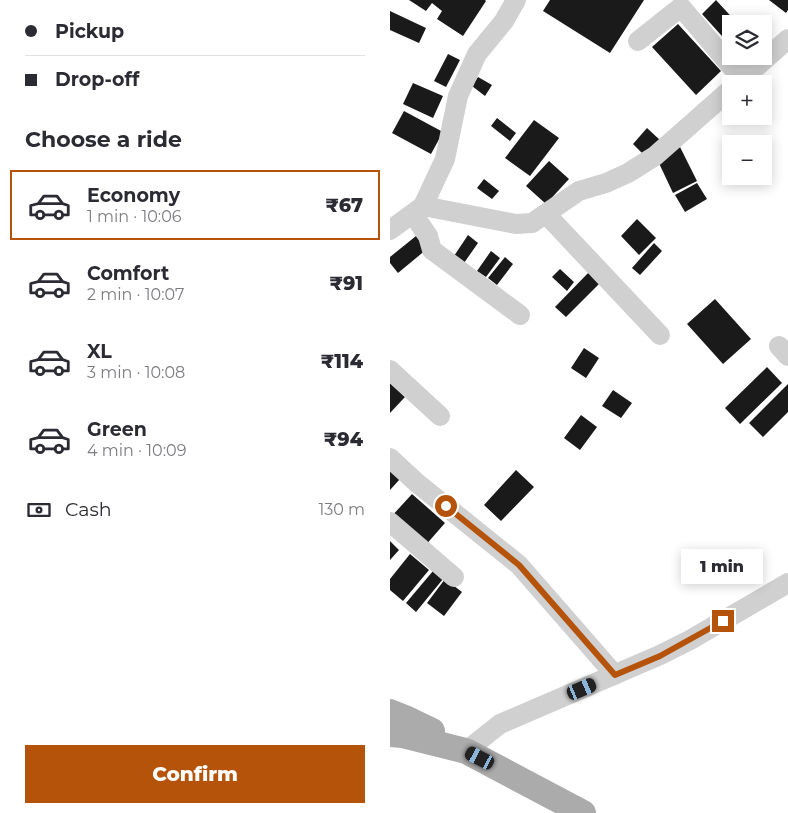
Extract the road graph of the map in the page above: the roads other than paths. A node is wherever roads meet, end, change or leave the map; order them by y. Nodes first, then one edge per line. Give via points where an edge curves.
1 (516, 0) edge
2 (788, 39) edge
3 (638, 41) dead end
4 (730, 75) edge
5 (747, 75) edge
6 (722, 97) edge
7 (418, 210) junction
8 (546, 214) junction
9 (391, 226) edge
10 (520, 314) dead end
11 (660, 335) dead end
12 (390, 370) edge
13 (440, 416) dead end
14 (390, 458) edge
15 (390, 522) edge
16 (454, 577) dead end
17 (788, 583) edge
18 (615, 675) junction
19 (390, 712) edge
20 (390, 734) edge
21 (459, 749) junction
22 (583, 813) edge

1 - 7 street via 504,21 477,54 461,87 445,160
2 - 5 street
3 - 4 street via 680,7
6 - 8 street via 655,156 628,173 579,191
7 - 8 street via 516,224 532,223
7 - 9 street
7 - 10 street via 432,250
8 - 11 street
12 - 13 street
14 - 18 street via 519,565
15 - 16 street
17 - 18 street via 690,640
18 - 21 street via 500,724
19 - 21 main road via 441,736
20 - 21 main road
21 - 22 main road

